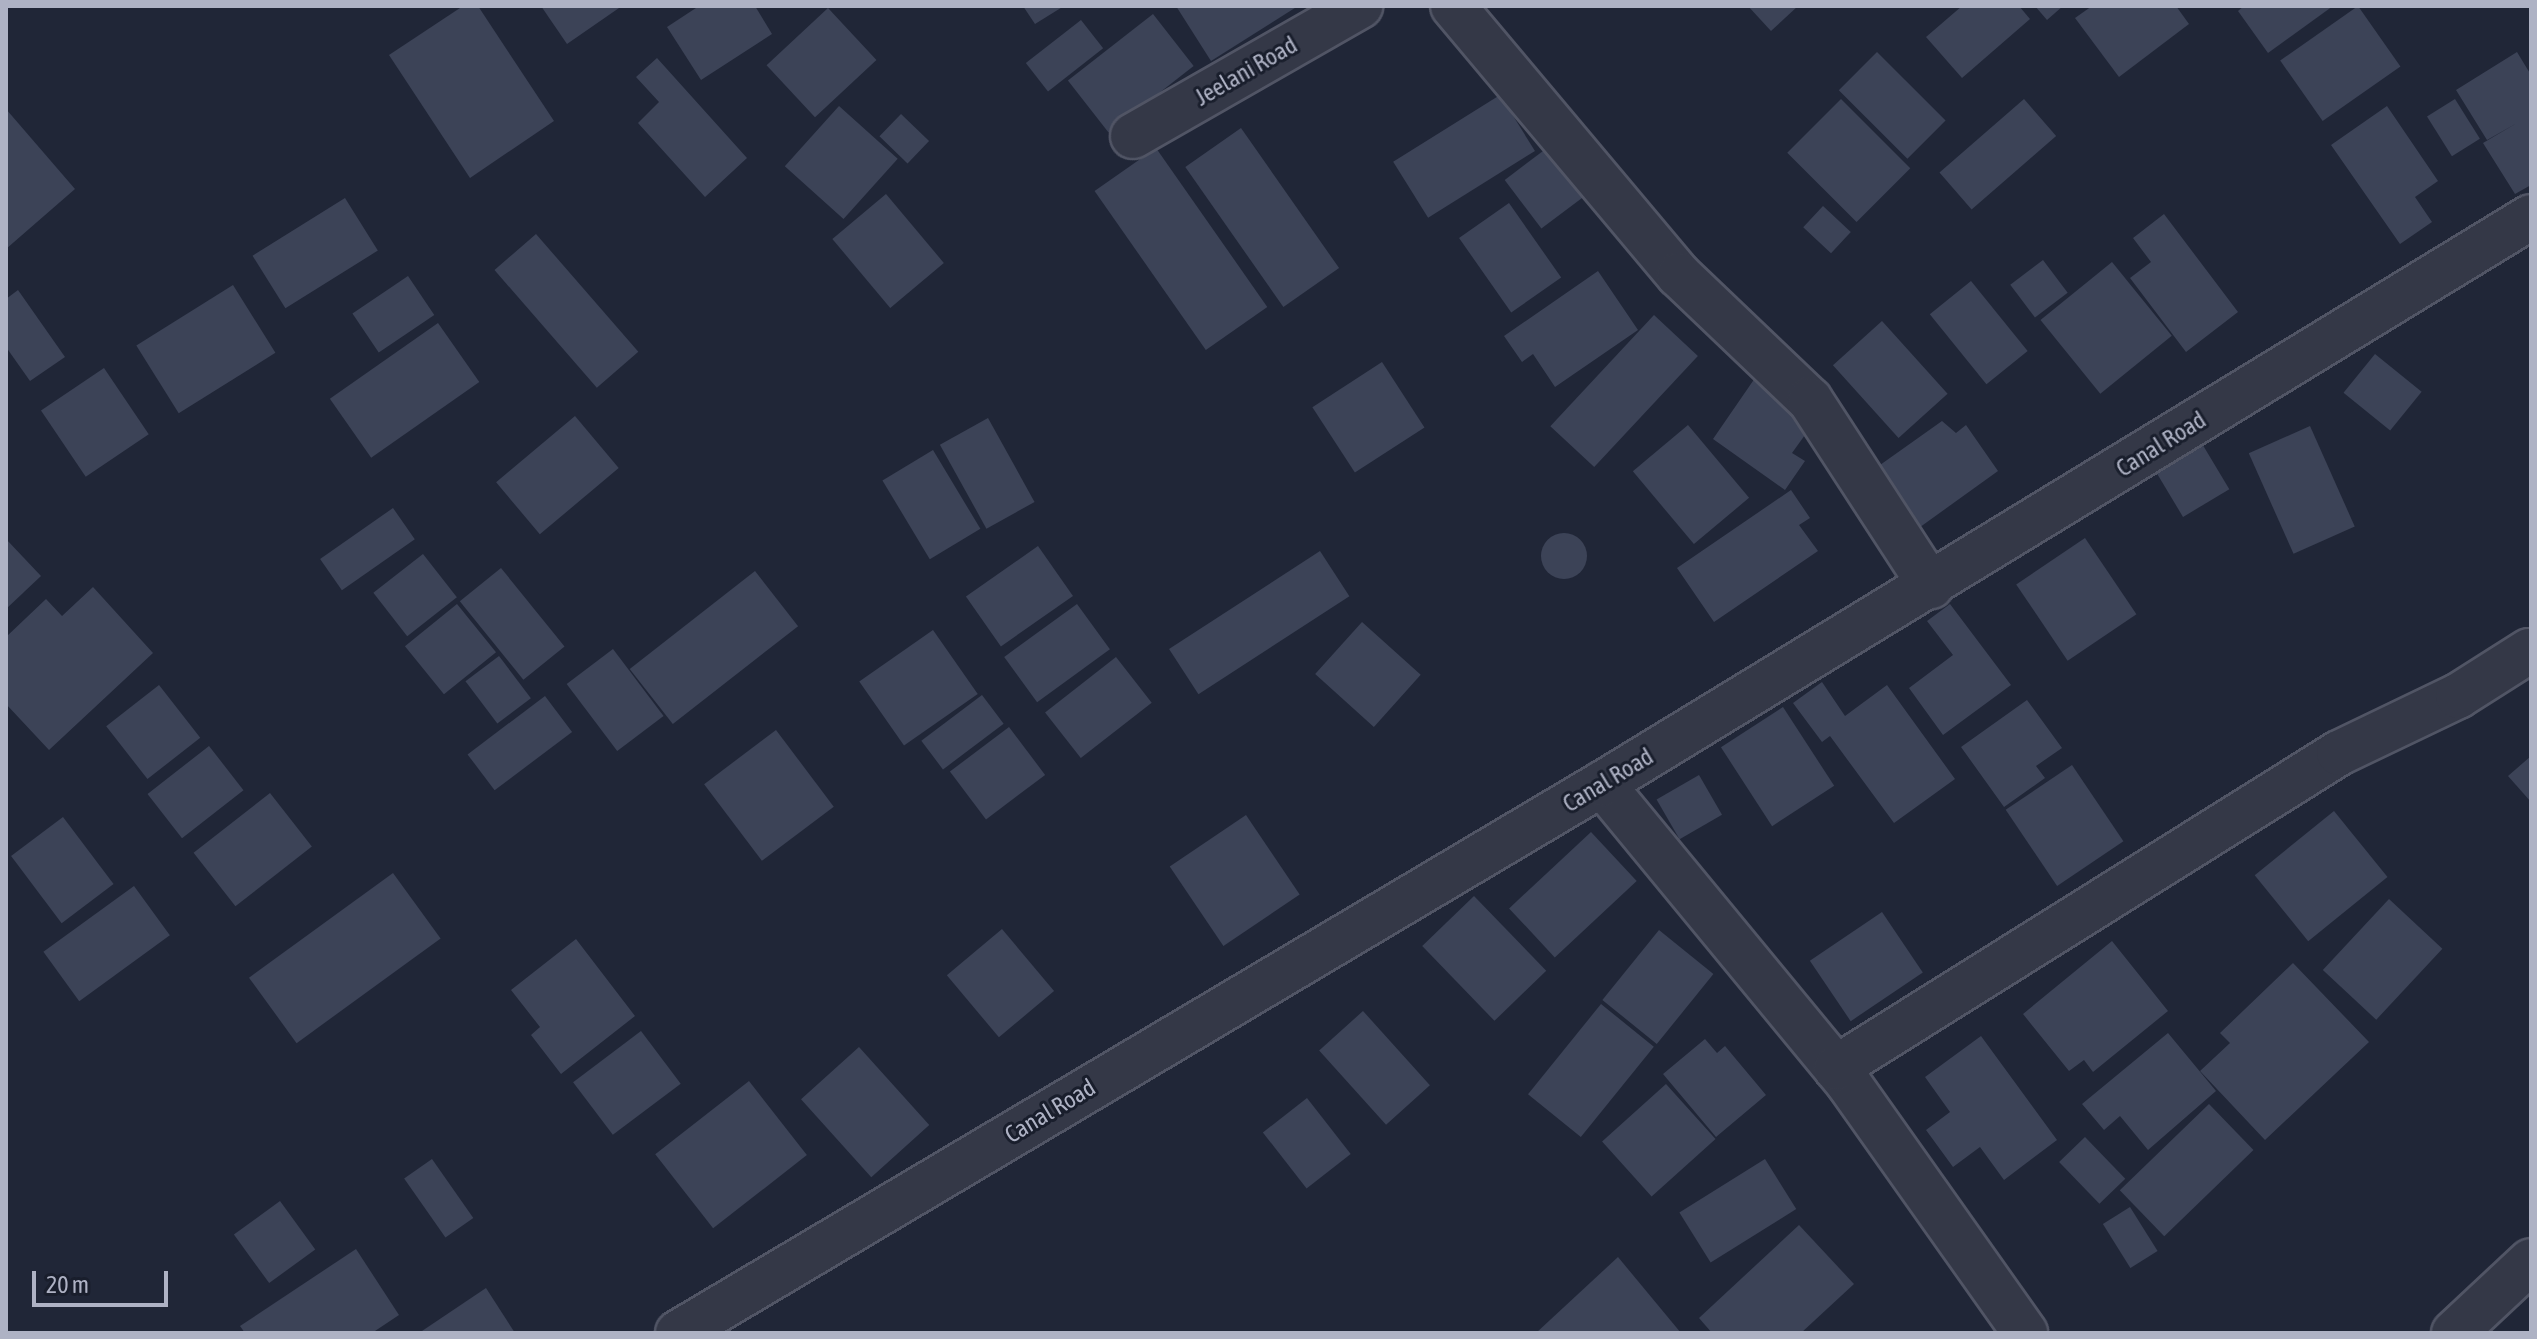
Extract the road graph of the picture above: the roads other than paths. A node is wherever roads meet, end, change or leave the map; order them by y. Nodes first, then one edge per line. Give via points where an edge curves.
1 (1360, 6) edge
2 (1453, 6) edge
3 (1133, 136) dead end
4 (2531, 217) edge
5 (1931, 586) junction
6 (2529, 651) dead end
7 (1602, 784) junction
8 (1836, 1068) junction
9 (2531, 1261) edge
10 (678, 1333) edge
11 (2025, 1333) edge
12 (2454, 1333) edge

1 - 3 street, Jeelani Road
2 - 5 street via 1679,275 1810,400
4 - 5 street, Canal Road
5 - 7 street, Canal Road
6 - 8 street via 2458,696 2339,753
7 - 8 street
7 - 10 street, Canal Road
8 - 11 street
9 - 12 street

